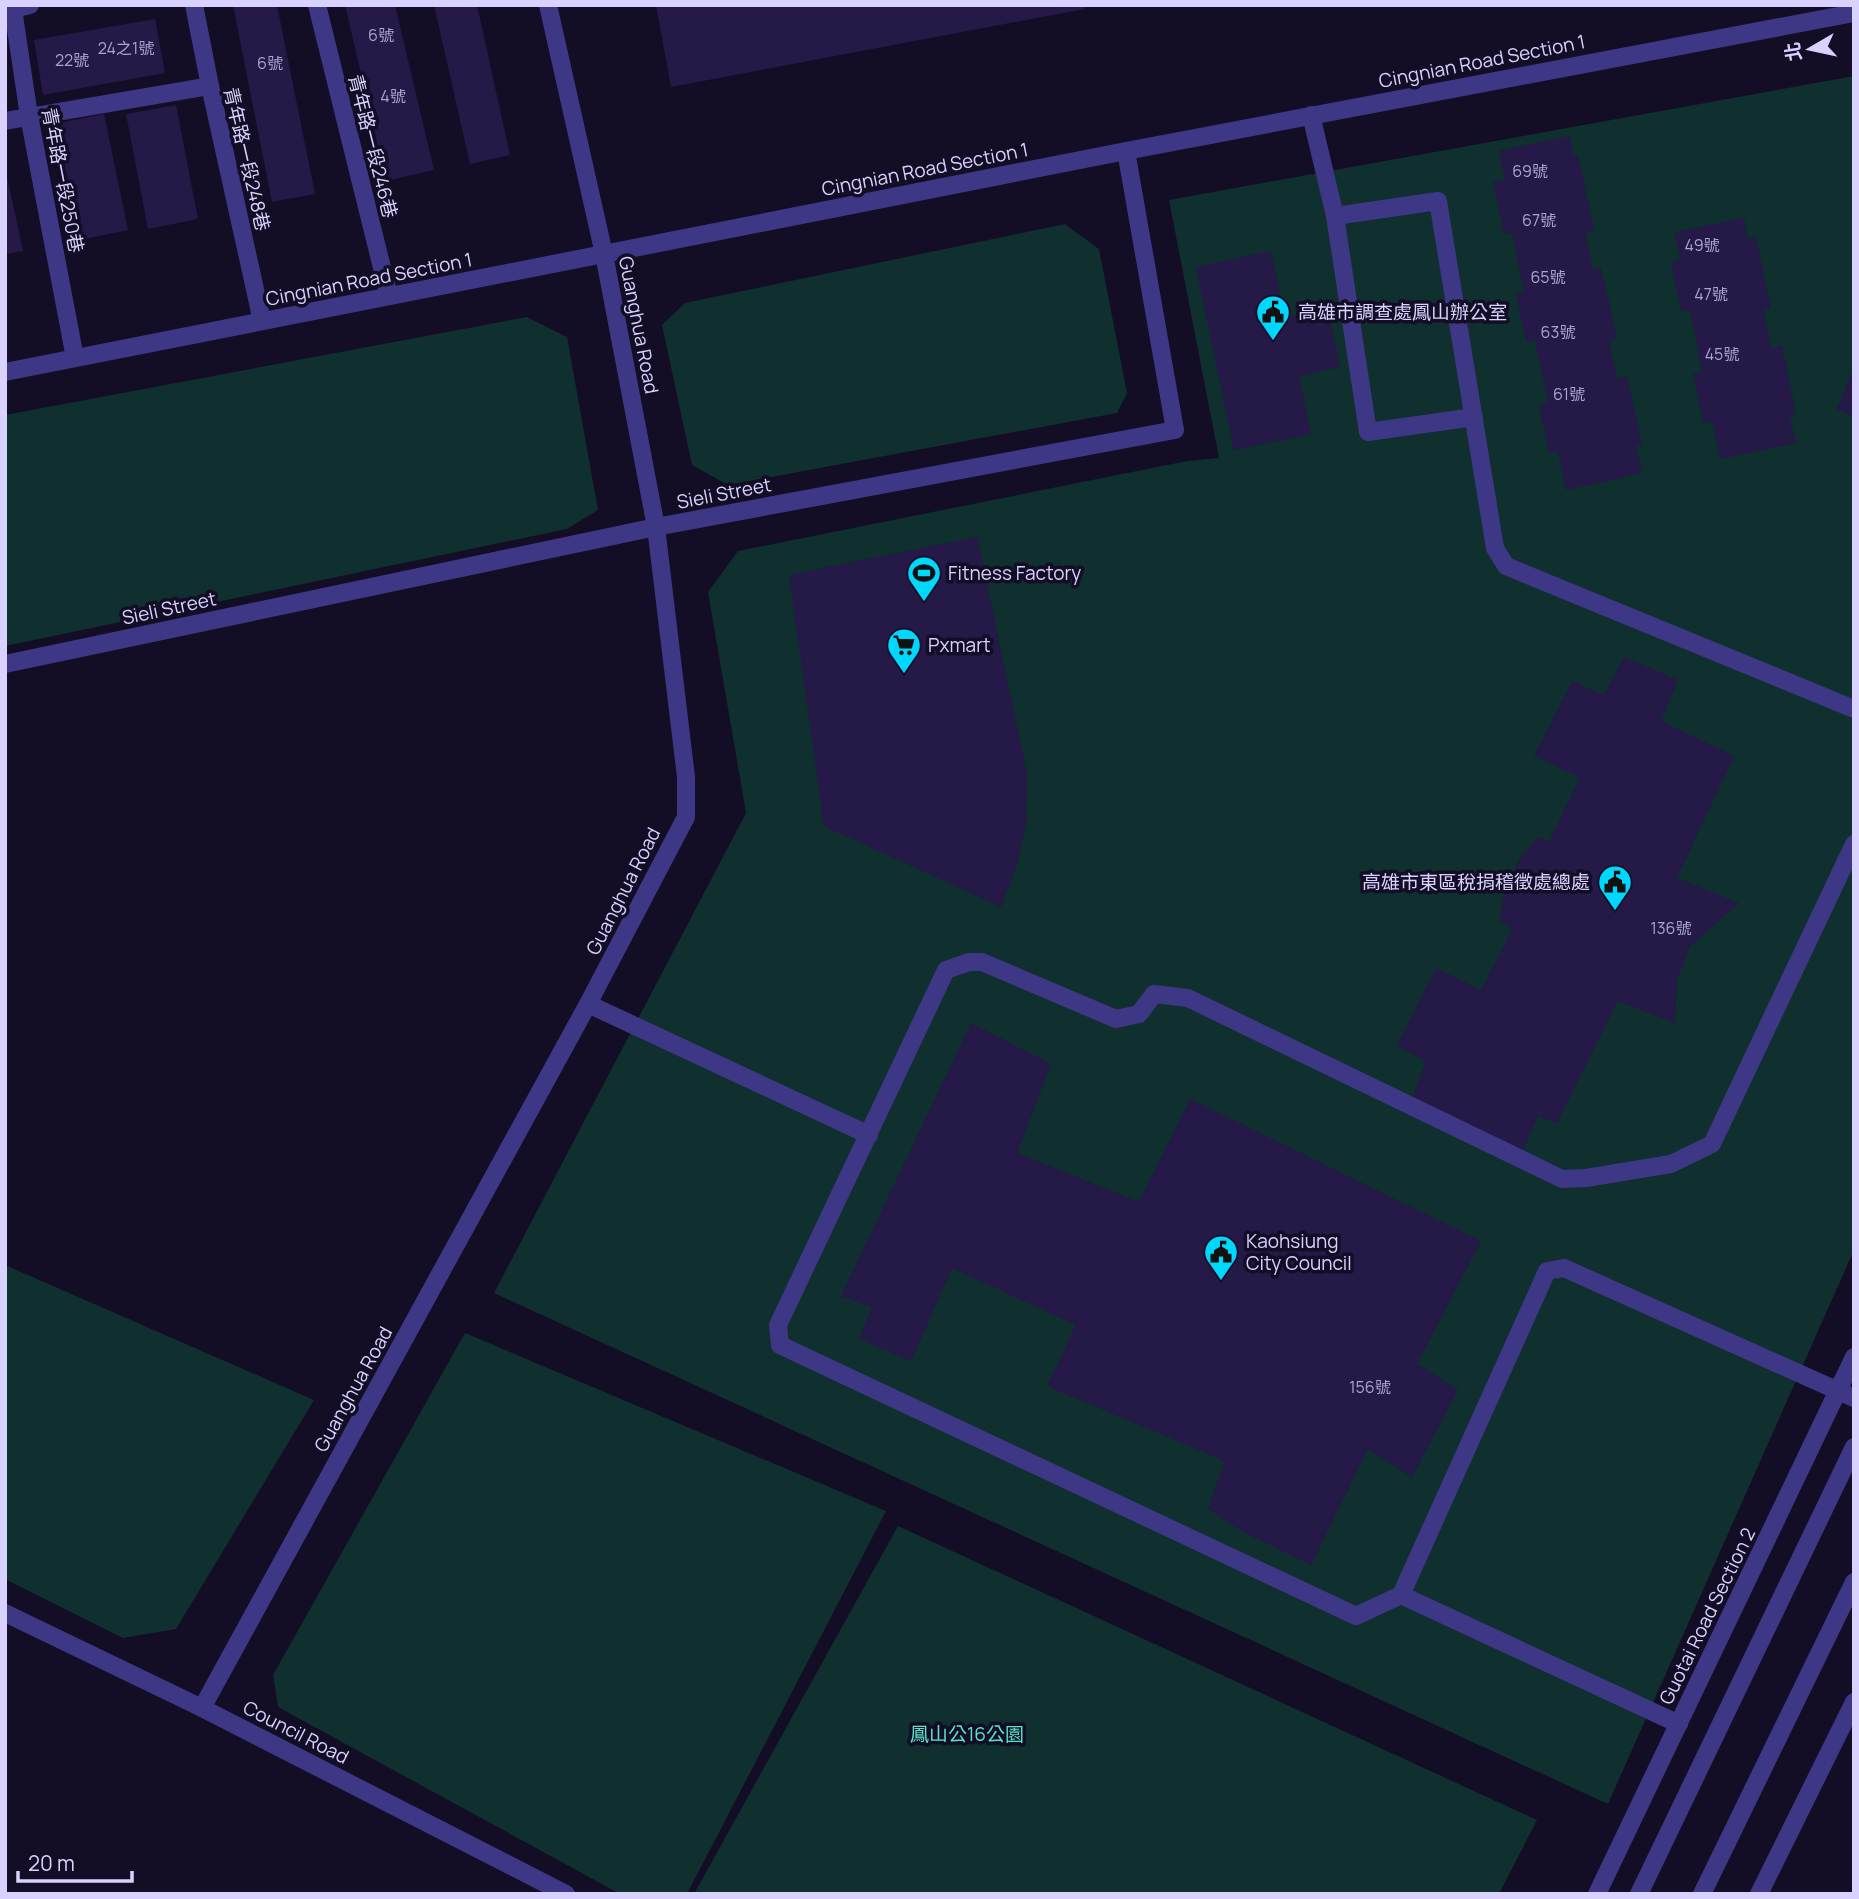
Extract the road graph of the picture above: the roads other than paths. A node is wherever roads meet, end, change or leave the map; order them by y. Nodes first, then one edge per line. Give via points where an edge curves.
1 (194, 5) edge
2 (317, 5) edge
3 (548, 5) edge
4 (16, 9) edge
5 (1808, 12) edge
6 (1854, 13) edge
7 (210, 86) junction
8 (1311, 115) junction
9 (29, 116) junction
10 (5, 121) edge
11 (1126, 151) junction
12 (1335, 216) junction
13 (604, 254) junction
14 (388, 296) junction
15 (262, 321) junction
16 (75, 358) junction
17 (5, 372) edge
18 (1474, 417) junction
19 (656, 527) junction
20 (5, 664) edge
21 (1854, 709) edge
22 (1854, 844) edge
23 (588, 1004) junction
24 (869, 1135) junction
25 (1854, 1357) edge
26 (1846, 1394) edge
27 (1854, 1447) edge
28 (1854, 1582) edge
29 (1401, 1595) junction
30 (5, 1613) edge
31 (1854, 1702) edge
32 (202, 1708) junction
33 (1679, 1724) junction
34 (566, 1894) edge
35 (1597, 1894) edge
36 (1639, 1894) edge
37 (1702, 1894) edge
38 (1759, 1894) edge

1 - 7 street, 青年路一段248巷
2 - 14 street, 青年路一段246巷
3 - 13 street, Guanghua Road
4 - 9 street, 青年路一段250巷
5 - 6 street, Cingnian Road Section 1
5 - 8 street, Cingnian Road Section 1
7 - 9 street
7 - 15 street, 青年路一段248巷
8 - 11 street, Cingnian Road Section 1
8 - 12 street
9 - 10 street
9 - 16 street, 青年路一段250巷
11 - 13 street, Cingnian Road Section 1
11 - 19 street, Sieli Street via 1175,430
12 - 18 street via 1438,201
12 - 18 street via 1368,432
13 - 14 street, Cingnian Road Section 1
13 - 19 street, Guanghua Road
14 - 15 street, Cingnian Road Section 1
15 - 16 street, Cingnian Road Section 1
16 - 17 street, Cingnian Road Section 1
18 - 21 street via 1495,548 1506,566
19 - 20 street, Sieli Street
19 - 23 street, Guanghua Road via 686,777 686,817
22 - 24 street via 1712,1144 1671,1164 1562,1179 1188,998 1154,993 1139,1014 1115,1019 982,962 946,970
23 - 24 street
23 - 32 street, Guanghua Road
24 - 29 street via 778,1325 780,1345 1356,1616
25 - 26 street, Guotai Road Section 2
26 - 29 street via 1564,1269 1547,1271
26 - 33 street, Guotai Road Section 2
27 - 36 street
28 - 37 street
29 - 33 street
30 - 32 street, Council Road
31 - 38 street
32 - 34 street, Council Road
33 - 35 street, Guotai Road Section 2

